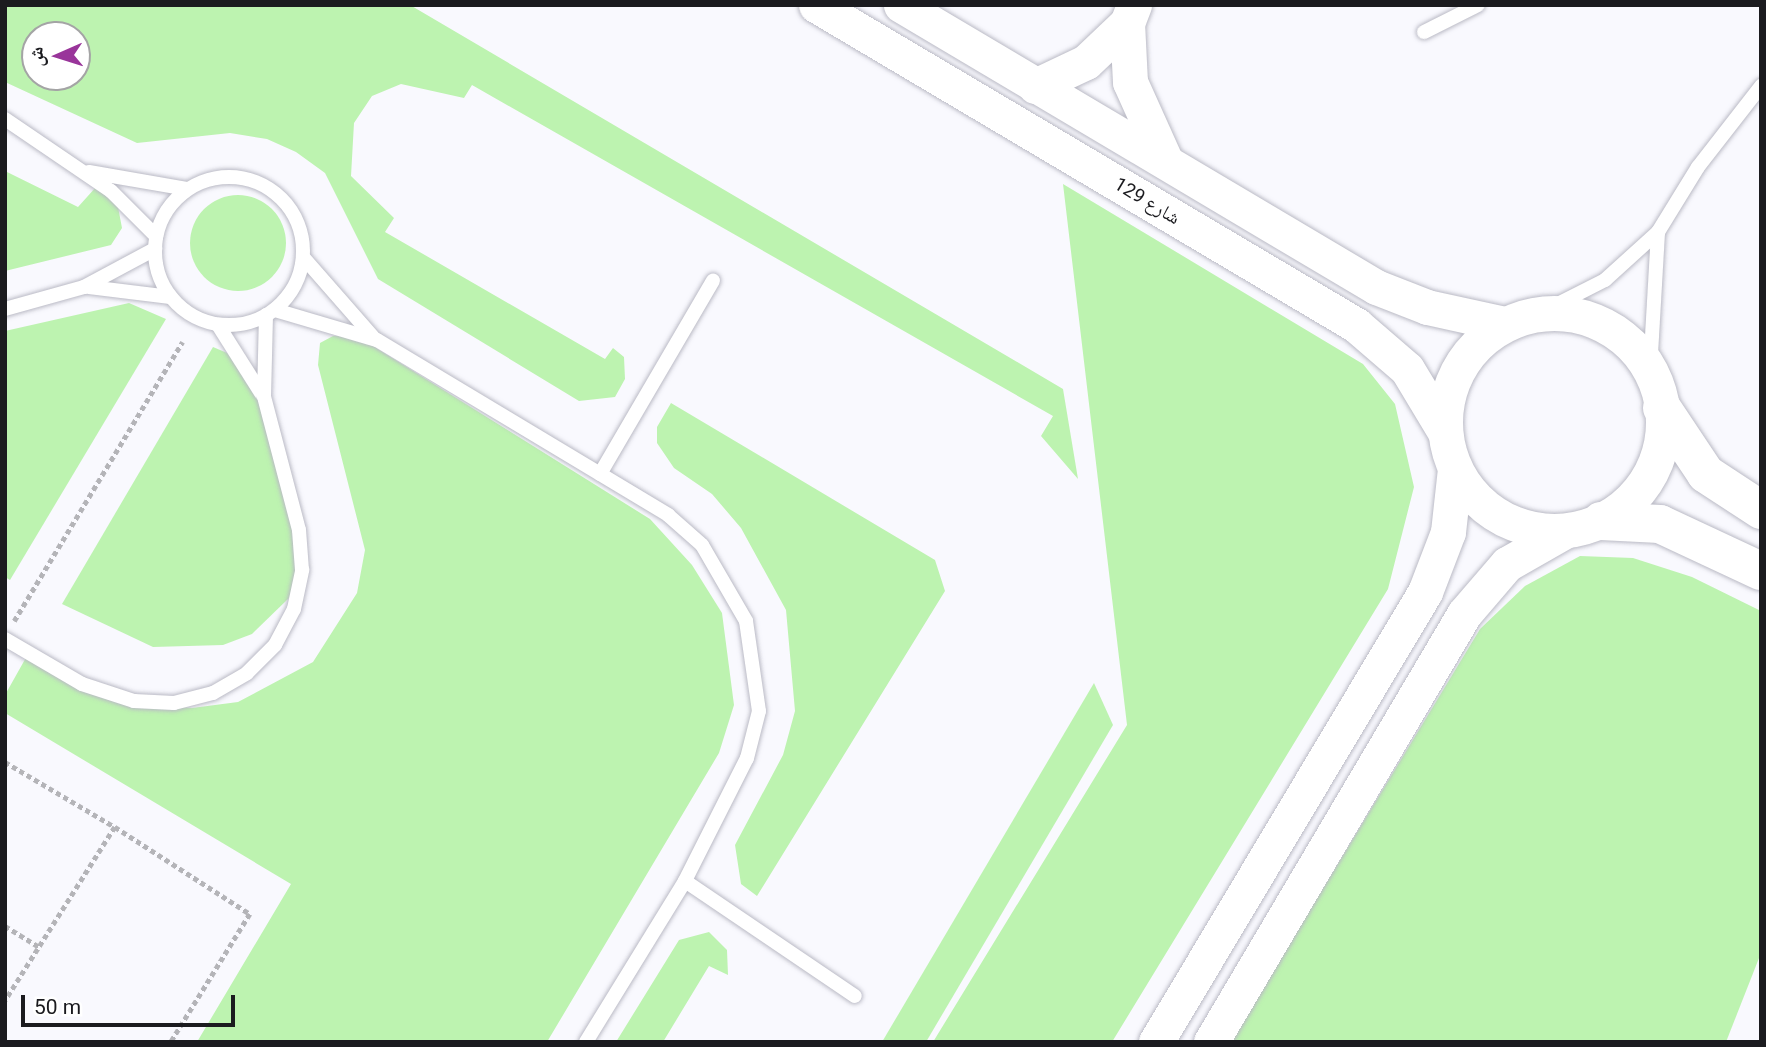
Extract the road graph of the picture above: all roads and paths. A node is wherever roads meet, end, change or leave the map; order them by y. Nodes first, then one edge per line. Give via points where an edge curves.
1 (816, 5) edge
2 (901, 5) edge
3 (1478, 5) edge
4 (1130, 14) edge
5 (1424, 32) dead end
6 (1035, 86) junction
7 (1761, 86) edge
8 (5, 119) edge
9 (1166, 161) junction
10 (85, 172) junction
11 (187, 189) junction
12 (1658, 232) junction
13 (155, 242) junction
14 (303, 257) junction
15 (713, 281) dead end
16 (84, 287) junction
17 (170, 297) junction
18 (5, 309) edge
19 (1542, 312) junction
20 (271, 313) junction
21 (1505, 324) junction
22 (218, 325) junction
23 (377, 340) junction
24 (181, 342) dead end
25 (1650, 371) junction
26 (264, 397) junction
27 (1662, 408) junction
28 (1445, 432) junction
29 (1455, 469) junction
30 (600, 474) junction
31 (1761, 510) edge
32 (1601, 521) junction
33 (1565, 531) junction
34 (1761, 571) edge
35 (12, 624) dead end
36 (5, 639) edge
37 (5, 762) edge
38 (115, 827) junction
39 (685, 881) junction
40 (5, 926) edge
41 (41, 948) junction
42 (855, 996) dead end
43 (5, 1001) edge
44 (171, 1042) edge
45 (586, 1042) edge
46 (1156, 1042) edge
47 (1211, 1042) edge

1 - 28 street, شارع 129 via 1356,325 1407,369
2 - 6 street
3 - 5 lane
4 - 6 street via 1086,62
4 - 9 street via 1130,82
6 - 9 street
7 - 12 lane via 1698,167
8 - 10 lane
9 - 21 street via 1376,287 1427,307
10 - 11 lane
10 - 13 lane
11 - 13 lane
11 - 14 lane via 233,176 256,181 292,211
12 - 19 lane via 1605,280
12 - 25 lane
13 - 16 lane
13 - 17 lane
14 - 20 lane via 299,277
14 - 23 lane
15 - 30 lane
16 - 17 lane
16 - 18 lane
17 - 22 lane
19 - 21 street
19 - 25 street via 1605,326
20 - 22 lane
20 - 23 lane
20 - 26 lane
21 - 28 street via 1466,358 1450,393
22 - 26 lane
23 - 30 lane
24 - 35 path
25 - 27 street
26 - 36 lane via 299,530 302,570 294,609 275,645 247,673 187,700 134,701 82,684
27 - 31 highway via 1706,474
27 - 32 street via 1661,442 1650,474
28 - 29 street
29 - 33 street via 1474,497 1500,518 1531,529
29 - 46 street via 1448,532 1425,592
30 - 39 lane via 702,545 746,621 757,670 759,711 747,758
32 - 33 street
32 - 34 highway via 1660,524
33 - 47 street via 1507,564 1471,605
37 - 38 path
38 - 41 path
38 - 44 path via 250,914
39 - 42 lane
39 - 45 lane
40 - 41 path
41 - 43 path

